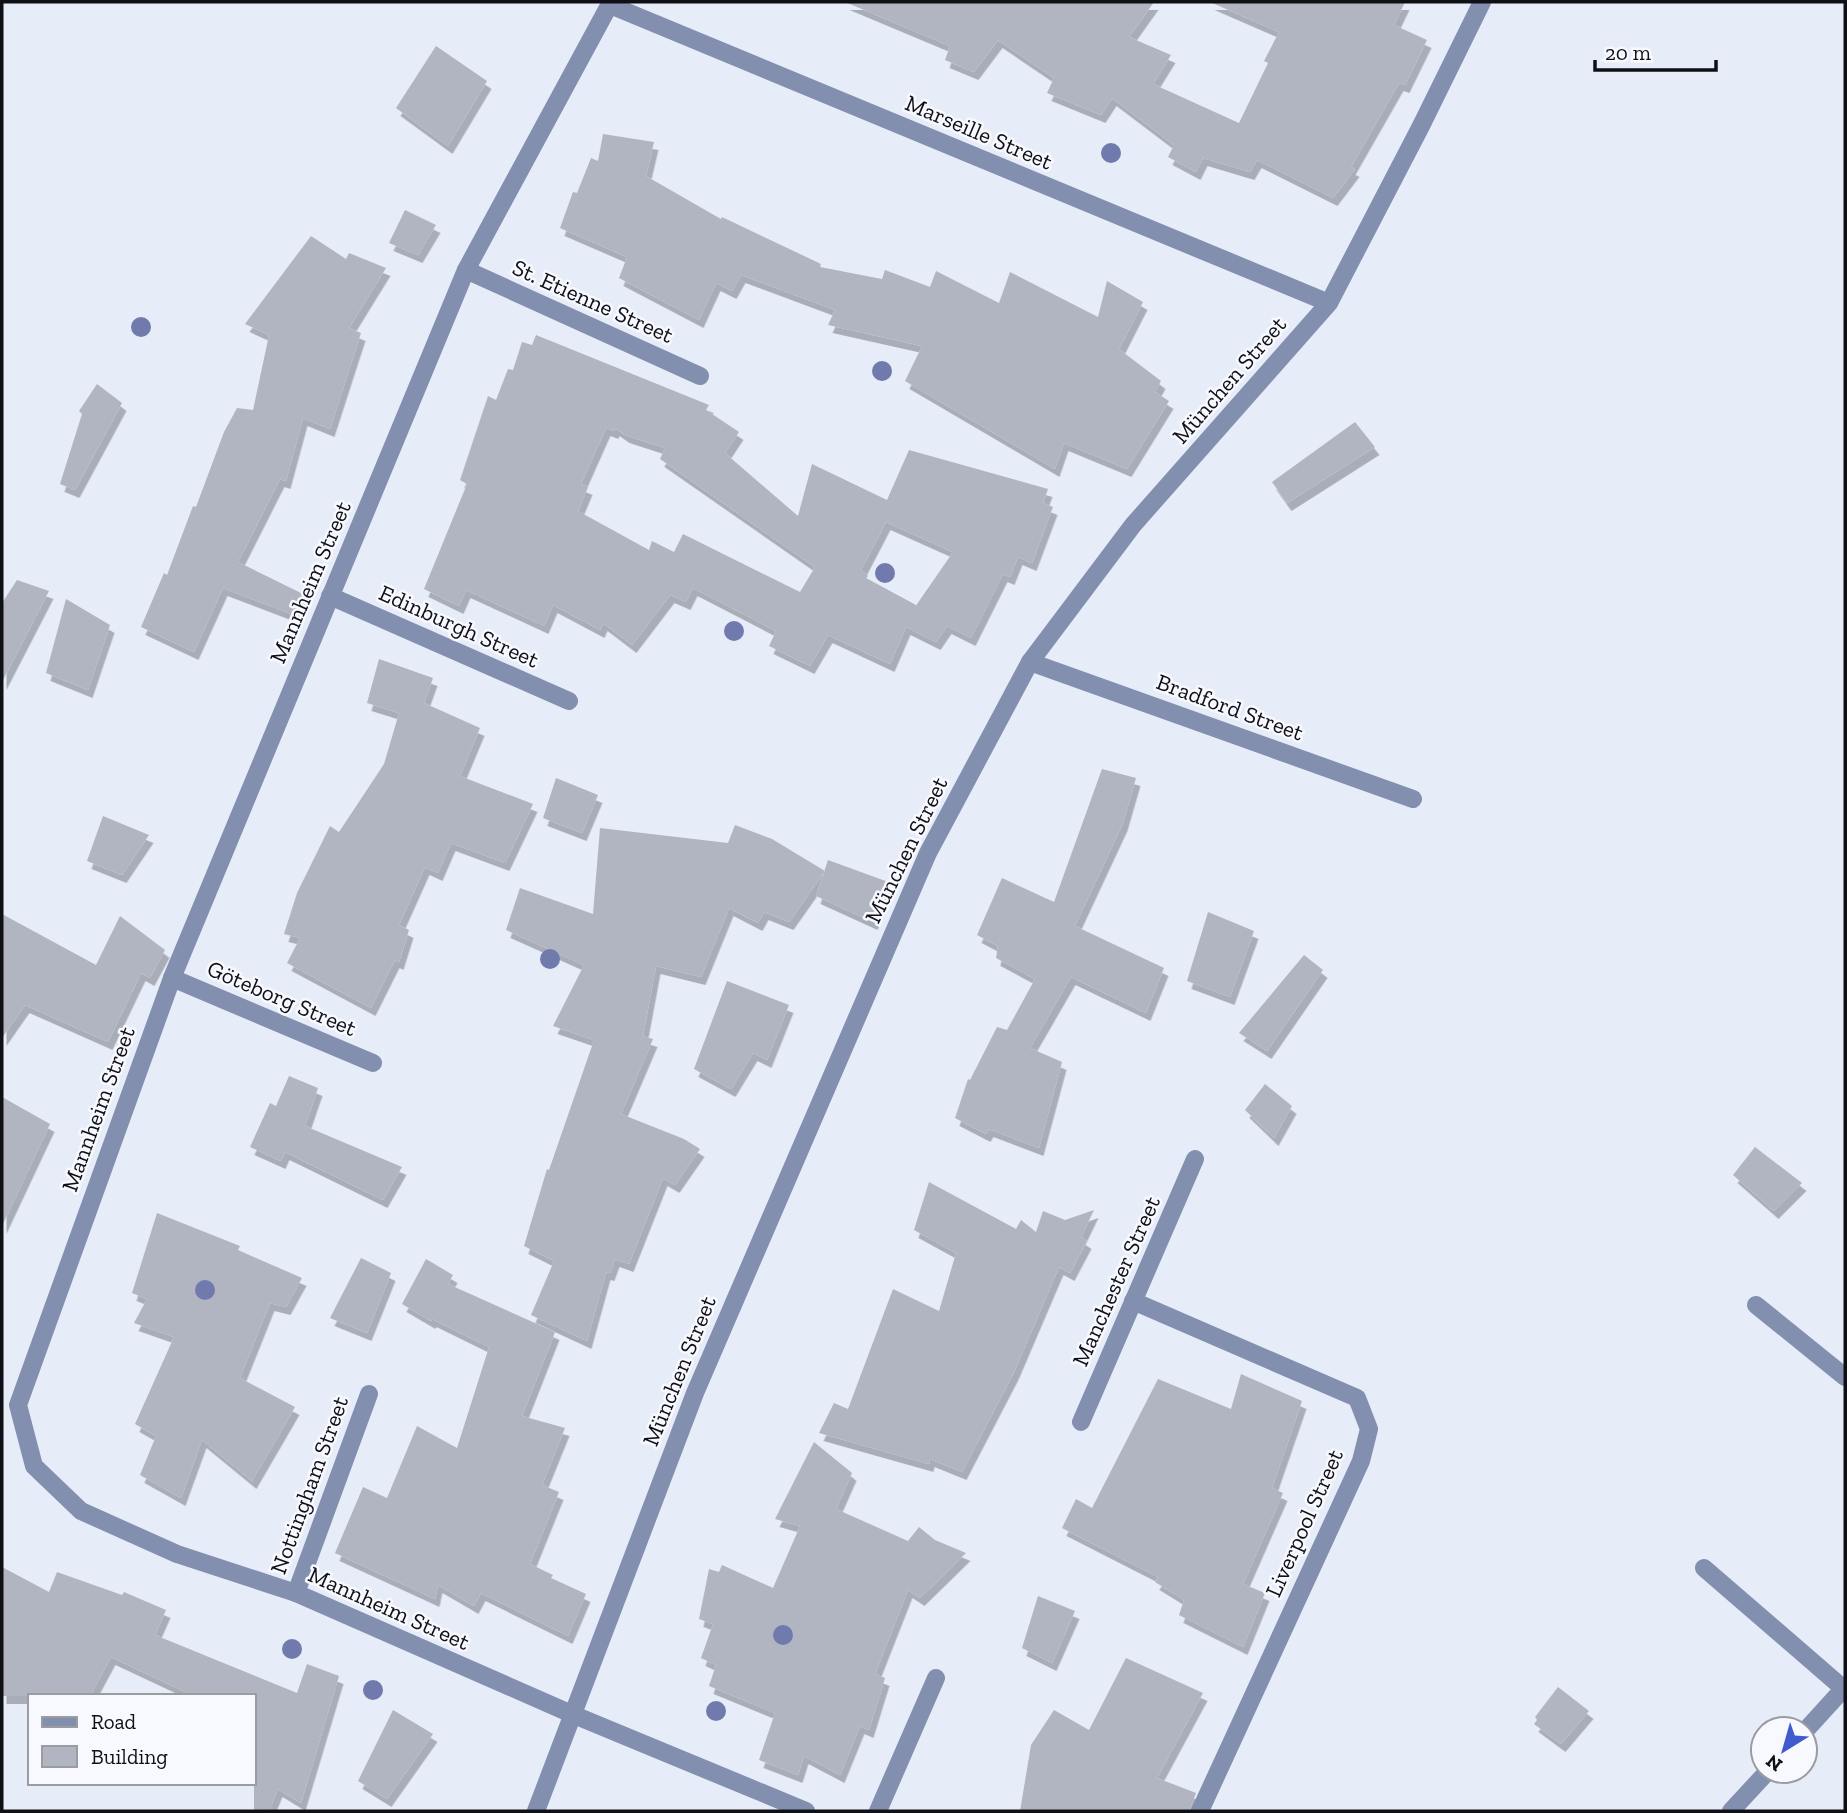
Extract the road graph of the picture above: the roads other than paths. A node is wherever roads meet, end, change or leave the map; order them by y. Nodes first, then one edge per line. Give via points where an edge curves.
1 (1482, 2) edge
2 (610, 3) edge
3 (466, 270) junction
4 (1329, 303) junction
5 (700, 376) dead end
6 (330, 596) junction
7 (1030, 662) junction
8 (569, 701) dead end
9 (1413, 799) dead end
10 (172, 978) junction
11 (373, 1063) dead end
12 (1195, 1159) dead end
13 (1133, 1301) junction
14 (1756, 1305) dead end
15 (1845, 1377) edge
16 (369, 1394) dead end
17 (1081, 1422) dead end
18 (1704, 1568) dead end
19 (296, 1593) junction
20 (936, 1678) dead end
21 (1844, 1688) edge
22 (574, 1715) junction
23 (1819, 1716) edge
24 (1755, 1785) edge
25 (536, 1811) edge
26 (806, 1811) edge
27 (878, 1811) edge
28 (1200, 1811) edge
29 (1731, 1811) edge

1 - 4 street, München Street
2 - 3 street, Mannheim Street
2 - 4 street, Marseille Street
3 - 5 street, St. Etienne Street
3 - 6 street, Mannheim Street
4 - 7 street, München Street via 1133,525
6 - 8 street, Edinburgh Street
6 - 10 street, Mannheim Street
7 - 9 street, Bradford Street
7 - 22 street, München Street via 928,853 695,1393
10 - 11 street, Göteborg Street
10 - 19 street, Mannheim Street via 18,1405 34,1466 81,1511 177,1554
12 - 13 street, Manchester Street
13 - 17 street, Manchester Street
13 - 28 street, Liverpool Street via 1357,1398 1369,1429 1361,1461
14 - 15 street
16 - 19 street, Nottingham Street
18 - 21 street
19 - 22 street, Mannheim Street
20 - 27 street
21 - 23 street
22 - 25 street, München Street
22 - 26 street, Mannheim Street
24 - 29 street

